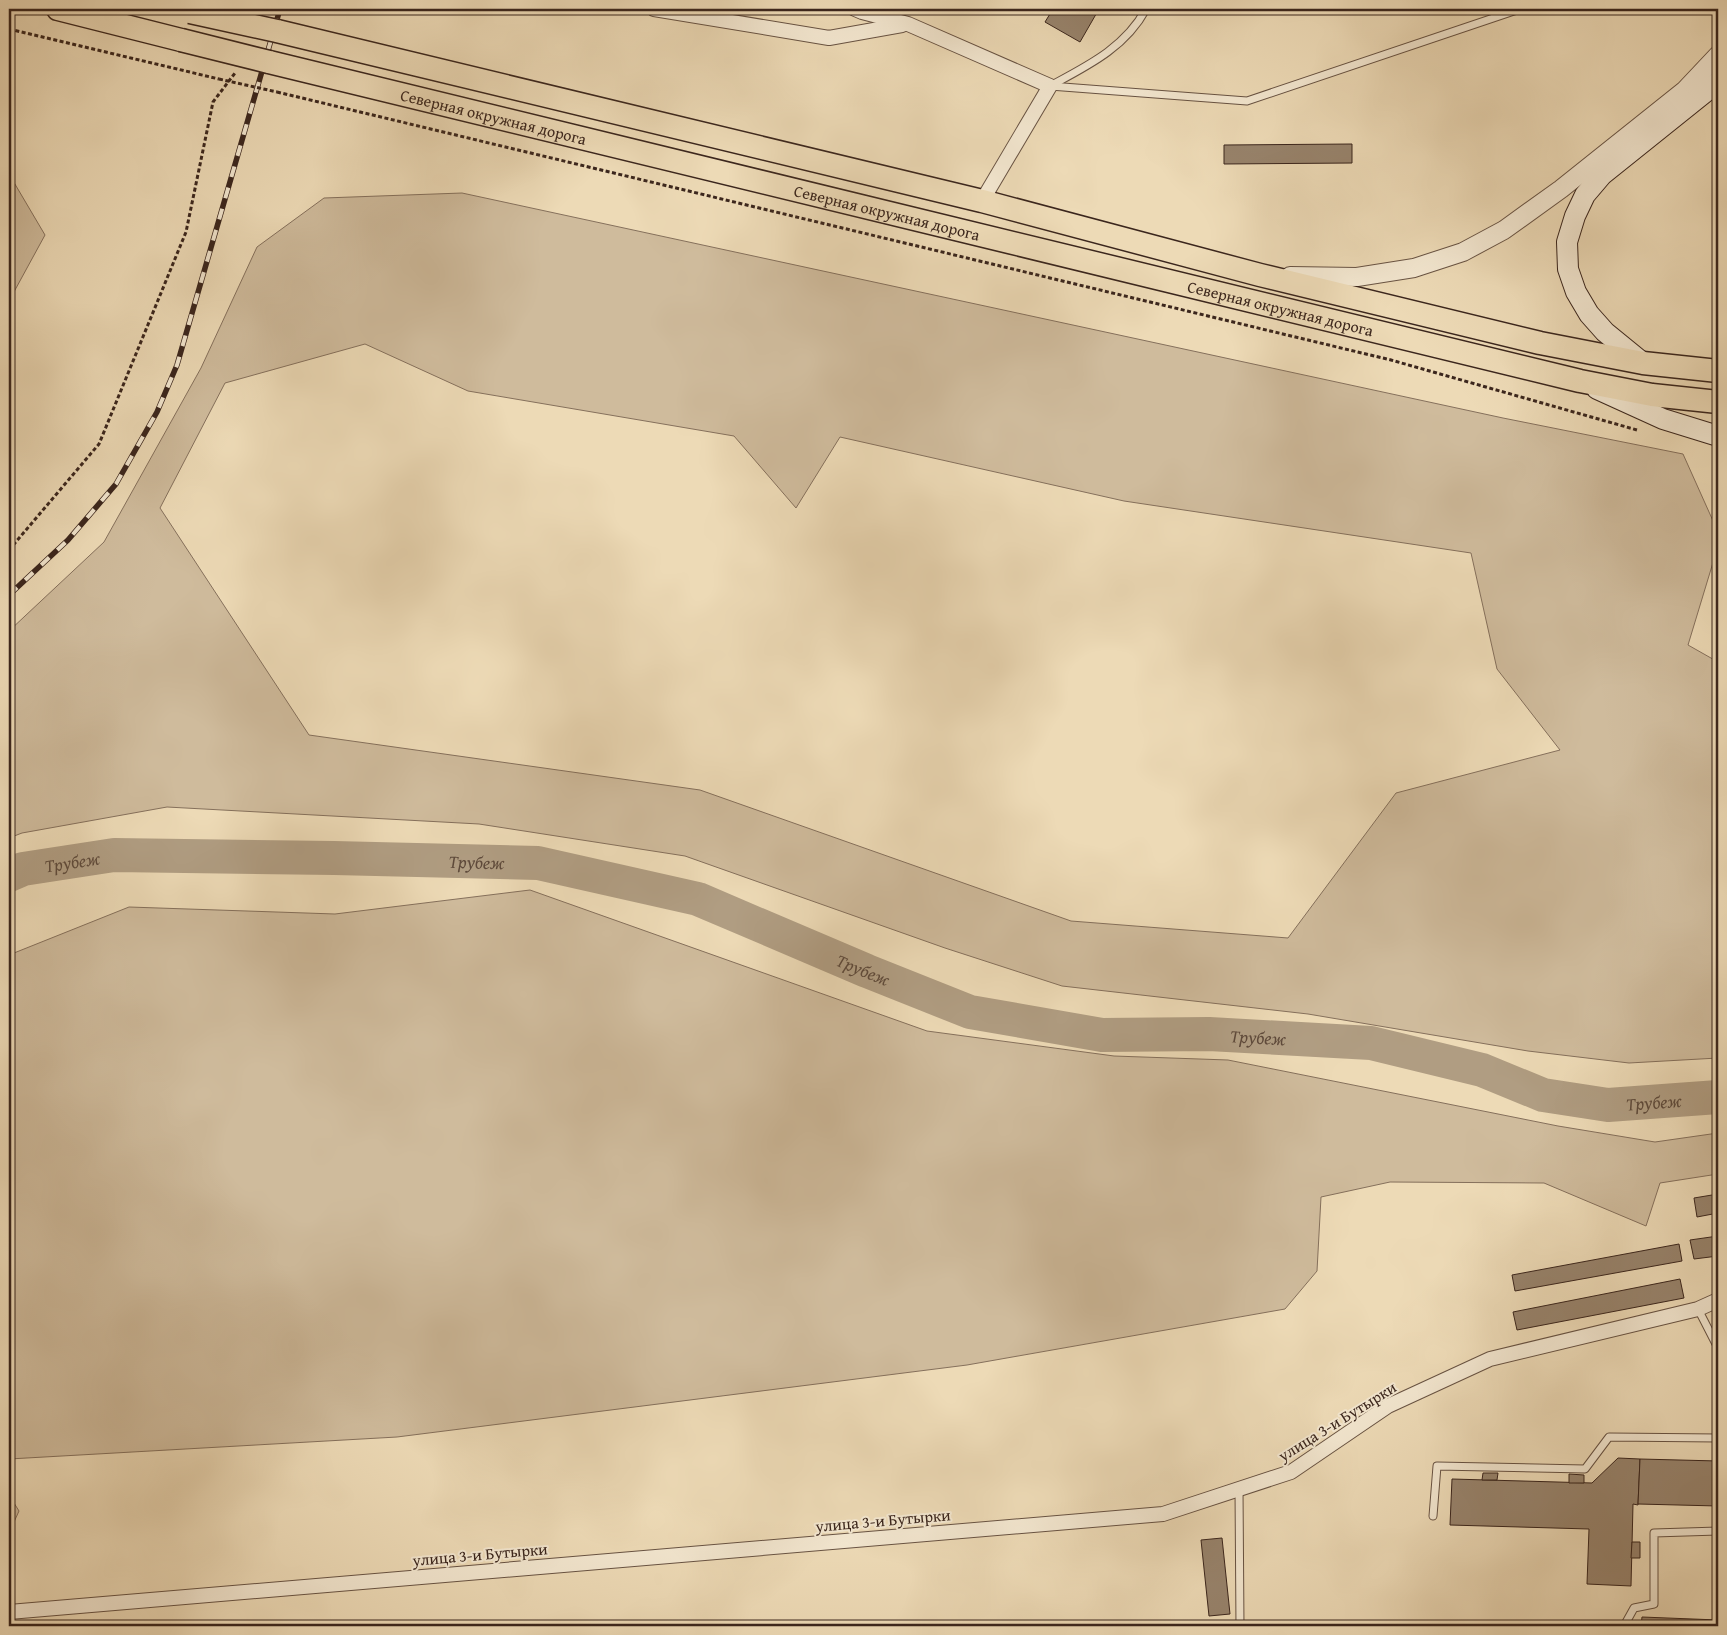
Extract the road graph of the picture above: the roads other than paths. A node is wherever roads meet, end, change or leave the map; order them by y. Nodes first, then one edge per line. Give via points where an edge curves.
1 (58, 9) edge
2 (654, 9) edge
3 (855, 9) edge
4 (1146, 9) edge
5 (1520, 9) edge
6 (183, 10) edge
7 (908, 24) junction
8 (1718, 55) edge
9 (1718, 82) edge
10 (1050, 86) junction
11 (982, 201) junction
12 (1260, 275) junction
13 (1643, 364) junction
14 (1718, 371) edge
15 (1580, 381) junction
16 (1718, 402) edge
17 (1718, 436) edge
18 (1718, 1300) edge
19 (1698, 1309) junction
20 (1718, 1348) edge
21 (1718, 1438) edge
22 (1238, 1489) junction
23 (1433, 1516) dead end
24 (1718, 1531) edge
25 (9, 1612) edge
26 (1240, 1626) edge
27 (1624, 1626) edge

1 - 15 main road, Северная окружная дорога, bridge
2 - 7 street via 829,38
3 - 7 street
4 - 10 lane via 1138,24 1102,57
5 - 10 lane via 1248,101
6 - 11 main road, Северная окружная дорога, bridge
7 - 10 street
8 - 12 street via 1685,90 1561,189 1504,230 1463,252 1414,268 1357,277
9 - 13 main road via 1602,175 1584,195 1568,242 1568,269 1589,314
10 - 11 street
11 - 12 main road, Северная окружная дорога
12 - 13 main road, Северная окружная дорога via 1540,343
13 - 14 main road, Северная окружная дорога
15 - 16 main road, Северная окружная дорога via 1652,395
15 - 17 main road via 1662,420
18 - 19 street, улица 3-и Бутырки
19 - 20 lane
19 - 22 street, улица 3-и Бутырки via 1490,1359 1388,1406 1291,1472
21 - 23 lane via 1608,1437 1585,1469 1438,1466
22 - 25 street, улица 3-и Бутырки via 1163,1514
22 - 26 lane
24 - 27 lane via 1654,1533 1654,1604 1634,1608

